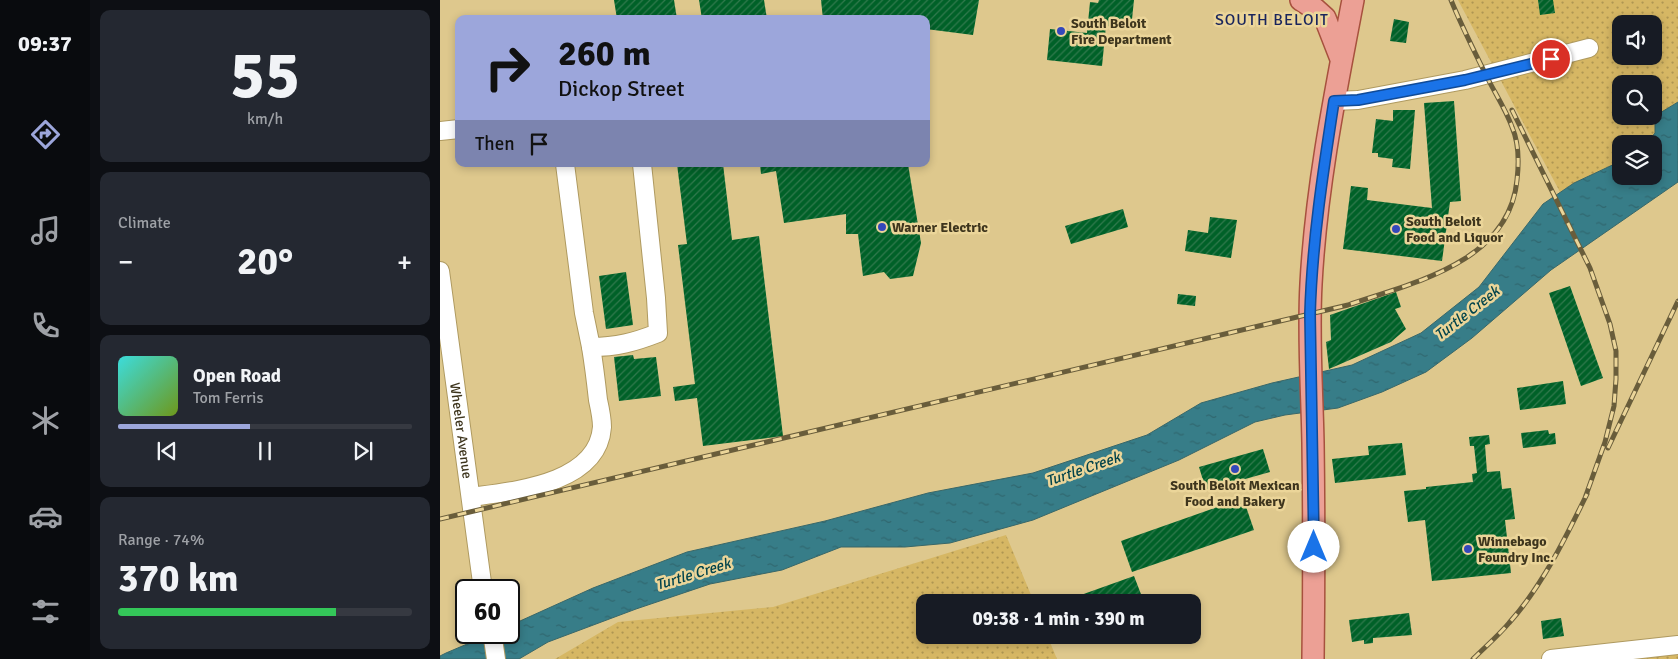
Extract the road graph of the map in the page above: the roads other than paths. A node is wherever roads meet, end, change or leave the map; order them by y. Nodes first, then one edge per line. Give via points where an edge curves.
1 (1301, 0) edge
2 (1352, 0) edge
3 (1589, 48) dead end
4 (1341, 60) junction
5 (1334, 101) junction
6 (455, 129) edge
7 (440, 131) edge
8 (565, 167) edge
9 (642, 167) edge
10 (440, 271) edge
11 (591, 347) junction
12 (471, 497) junction
13 (482, 579) edge
14 (494, 644) edge
15 (1678, 645) edge
16 (1656, 653) edge
17 (496, 659) edge
18 (1313, 659) edge
19 (1551, 659) edge

1 - 4 main road via 1325,18
2 - 4 main road
3 - 5 street via 1465,80 1358,100
4 - 5 main road
5 - 18 main road via 1313,248 1310,314
6 - 7 street
8 - 11 street
9 - 11 street via 658,333 630,344
10 - 12 street, Wheeler Avenue
11 - 12 street via 602,426 599,445 583,464 561,477 515,491
12 - 13 street, Wheeler Avenue
14 - 17 street
15 - 16 street
16 - 19 street

